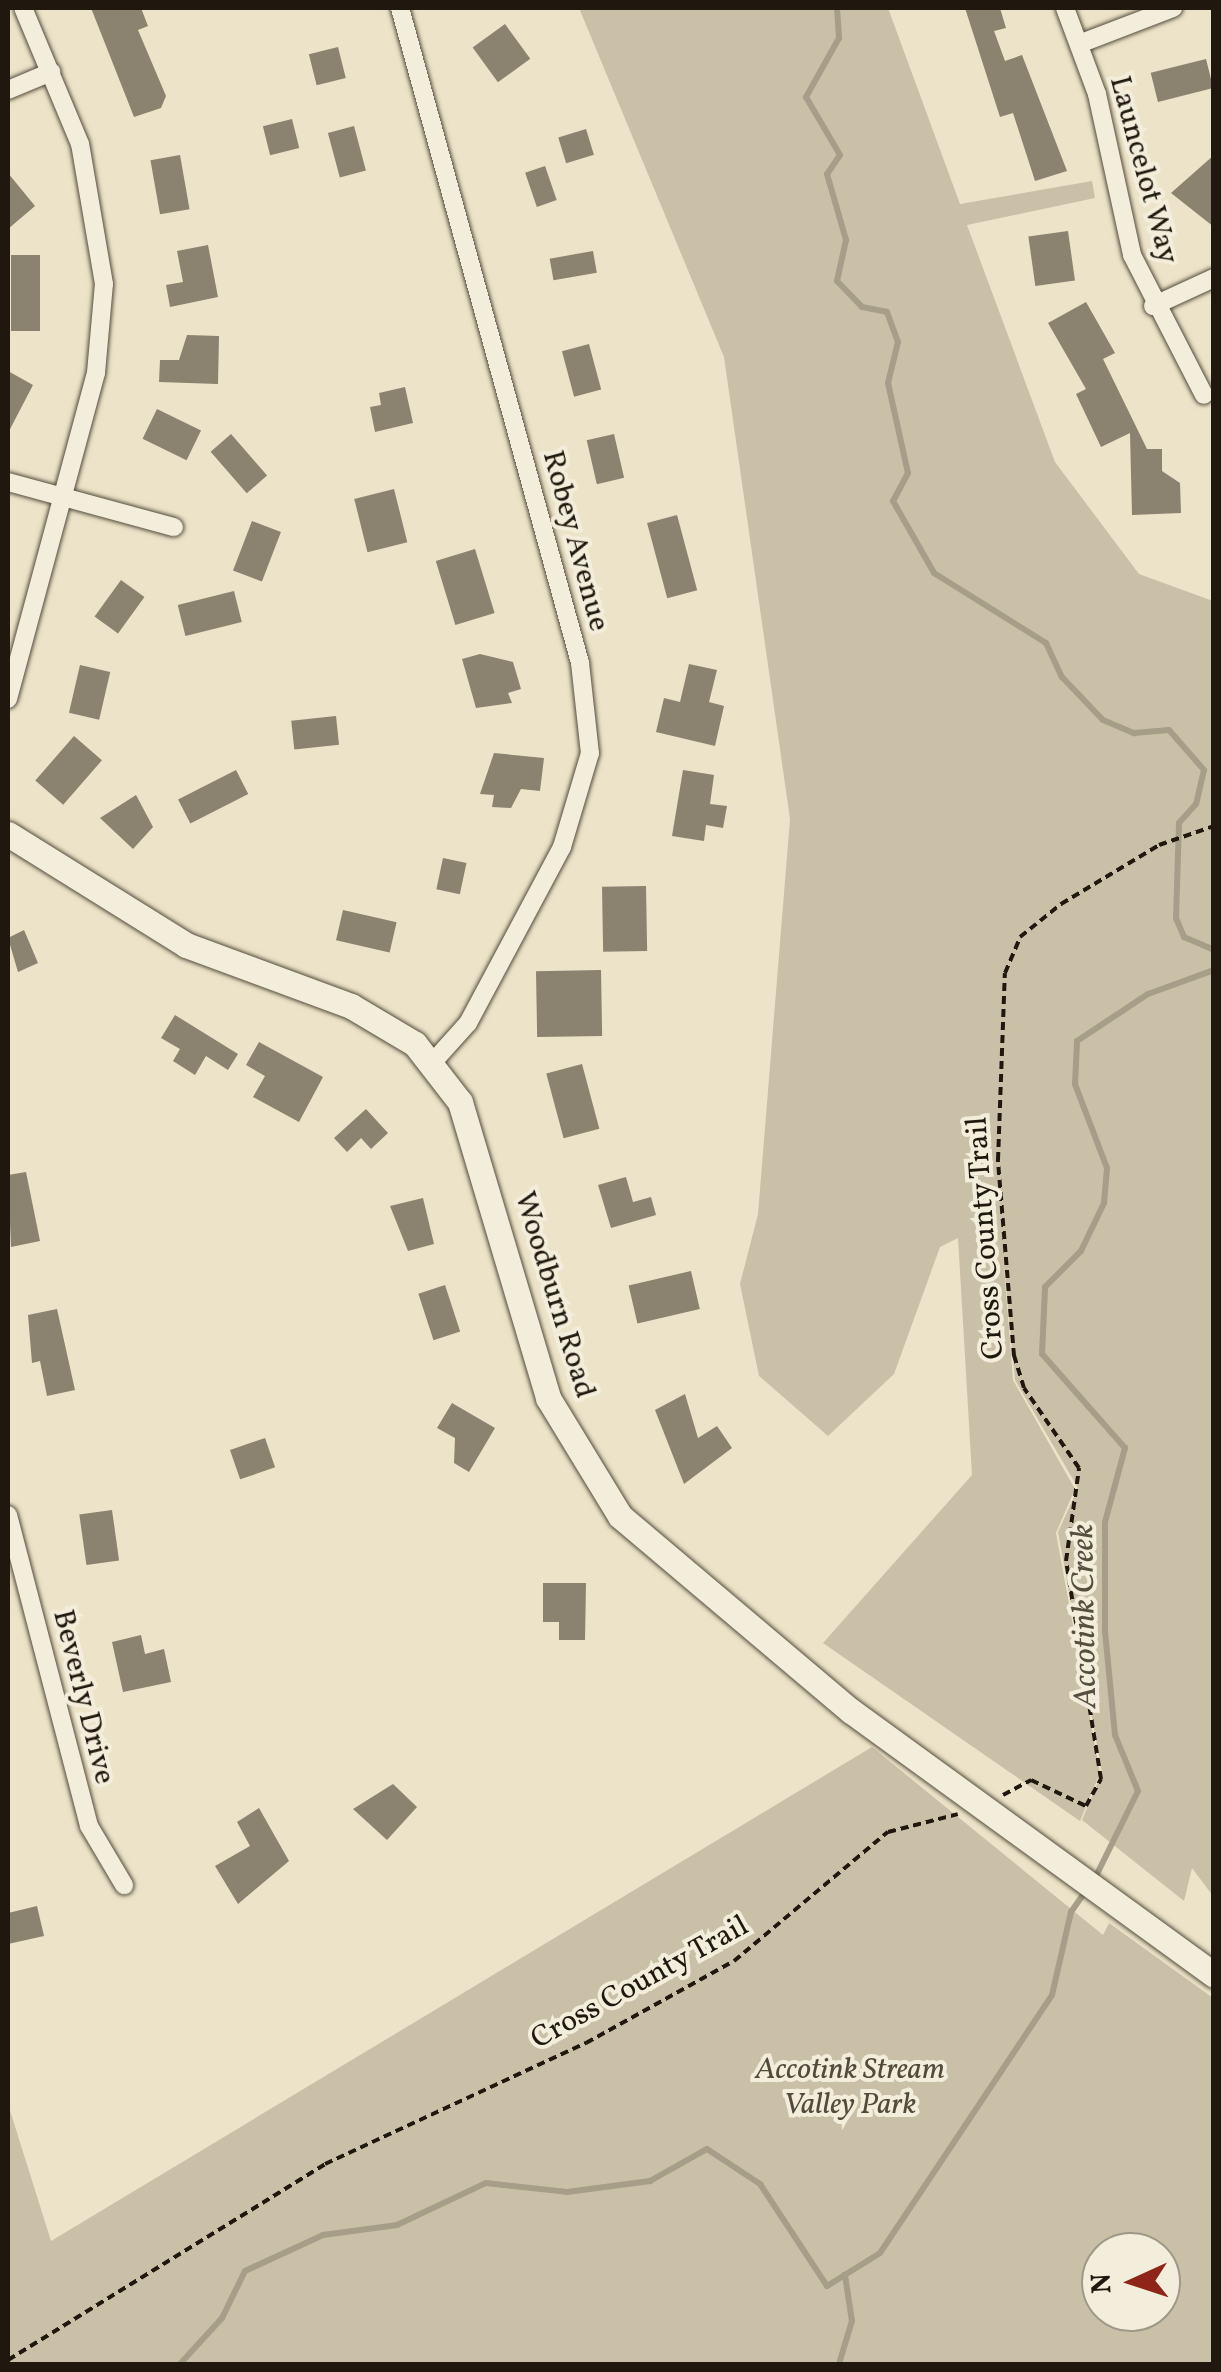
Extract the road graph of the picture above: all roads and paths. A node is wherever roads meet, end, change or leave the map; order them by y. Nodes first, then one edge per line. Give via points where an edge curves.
1 (23, 8) edge
2 (400, 8) edge
3 (1065, 8) edge
4 (1173, 8) edge
5 (1080, 44) junction
6 (51, 72) junction
7 (8, 90) edge
8 (1214, 278) edge
9 (1153, 306) junction
10 (1204, 395) dead end
11 (8, 482) edge
12 (63, 497) junction
13 (174, 527) dead end
14 (8, 699) edge
15 (1214, 826) edge
16 (8, 834) edge
17 (433, 1062) junction
18 (8, 1514) edge
19 (976, 1807) junction
20 (124, 1885) dead end
21 (1214, 1975) edge
22 (8, 2360) edge

1 - 6 street
2 - 17 street, Robey Avenue via 580,663 590,752 562,847 468,1023
3 - 5 street, Launcelot Way
4 - 5 street
5 - 9 street, Launcelot Way
6 - 7 street
6 - 12 street via 94,194 104,284 96,373
8 - 9 street
9 - 10 street, Launcelot Way
11 - 12 street
12 - 13 street
12 - 14 street
15 - 19 path, Cross County Trail via 1166,842 1035,924 1005,974 998,1160 1016,1369 1079,1468 1066,1561 1102,1779 1086,1806 1031,1780
16 - 17 street, Woodburn Road via 186,945 351,1006
17 - 19 street, Woodburn Road via 476,1143 548,1398 596,1488 666,1558
18 - 20 street, Beverly Drive via 89,1826
19 - 21 street, Woodburn Road
19 - 22 path, Cross County Trail via 888,1832 734,1961 586,2043 326,2164

